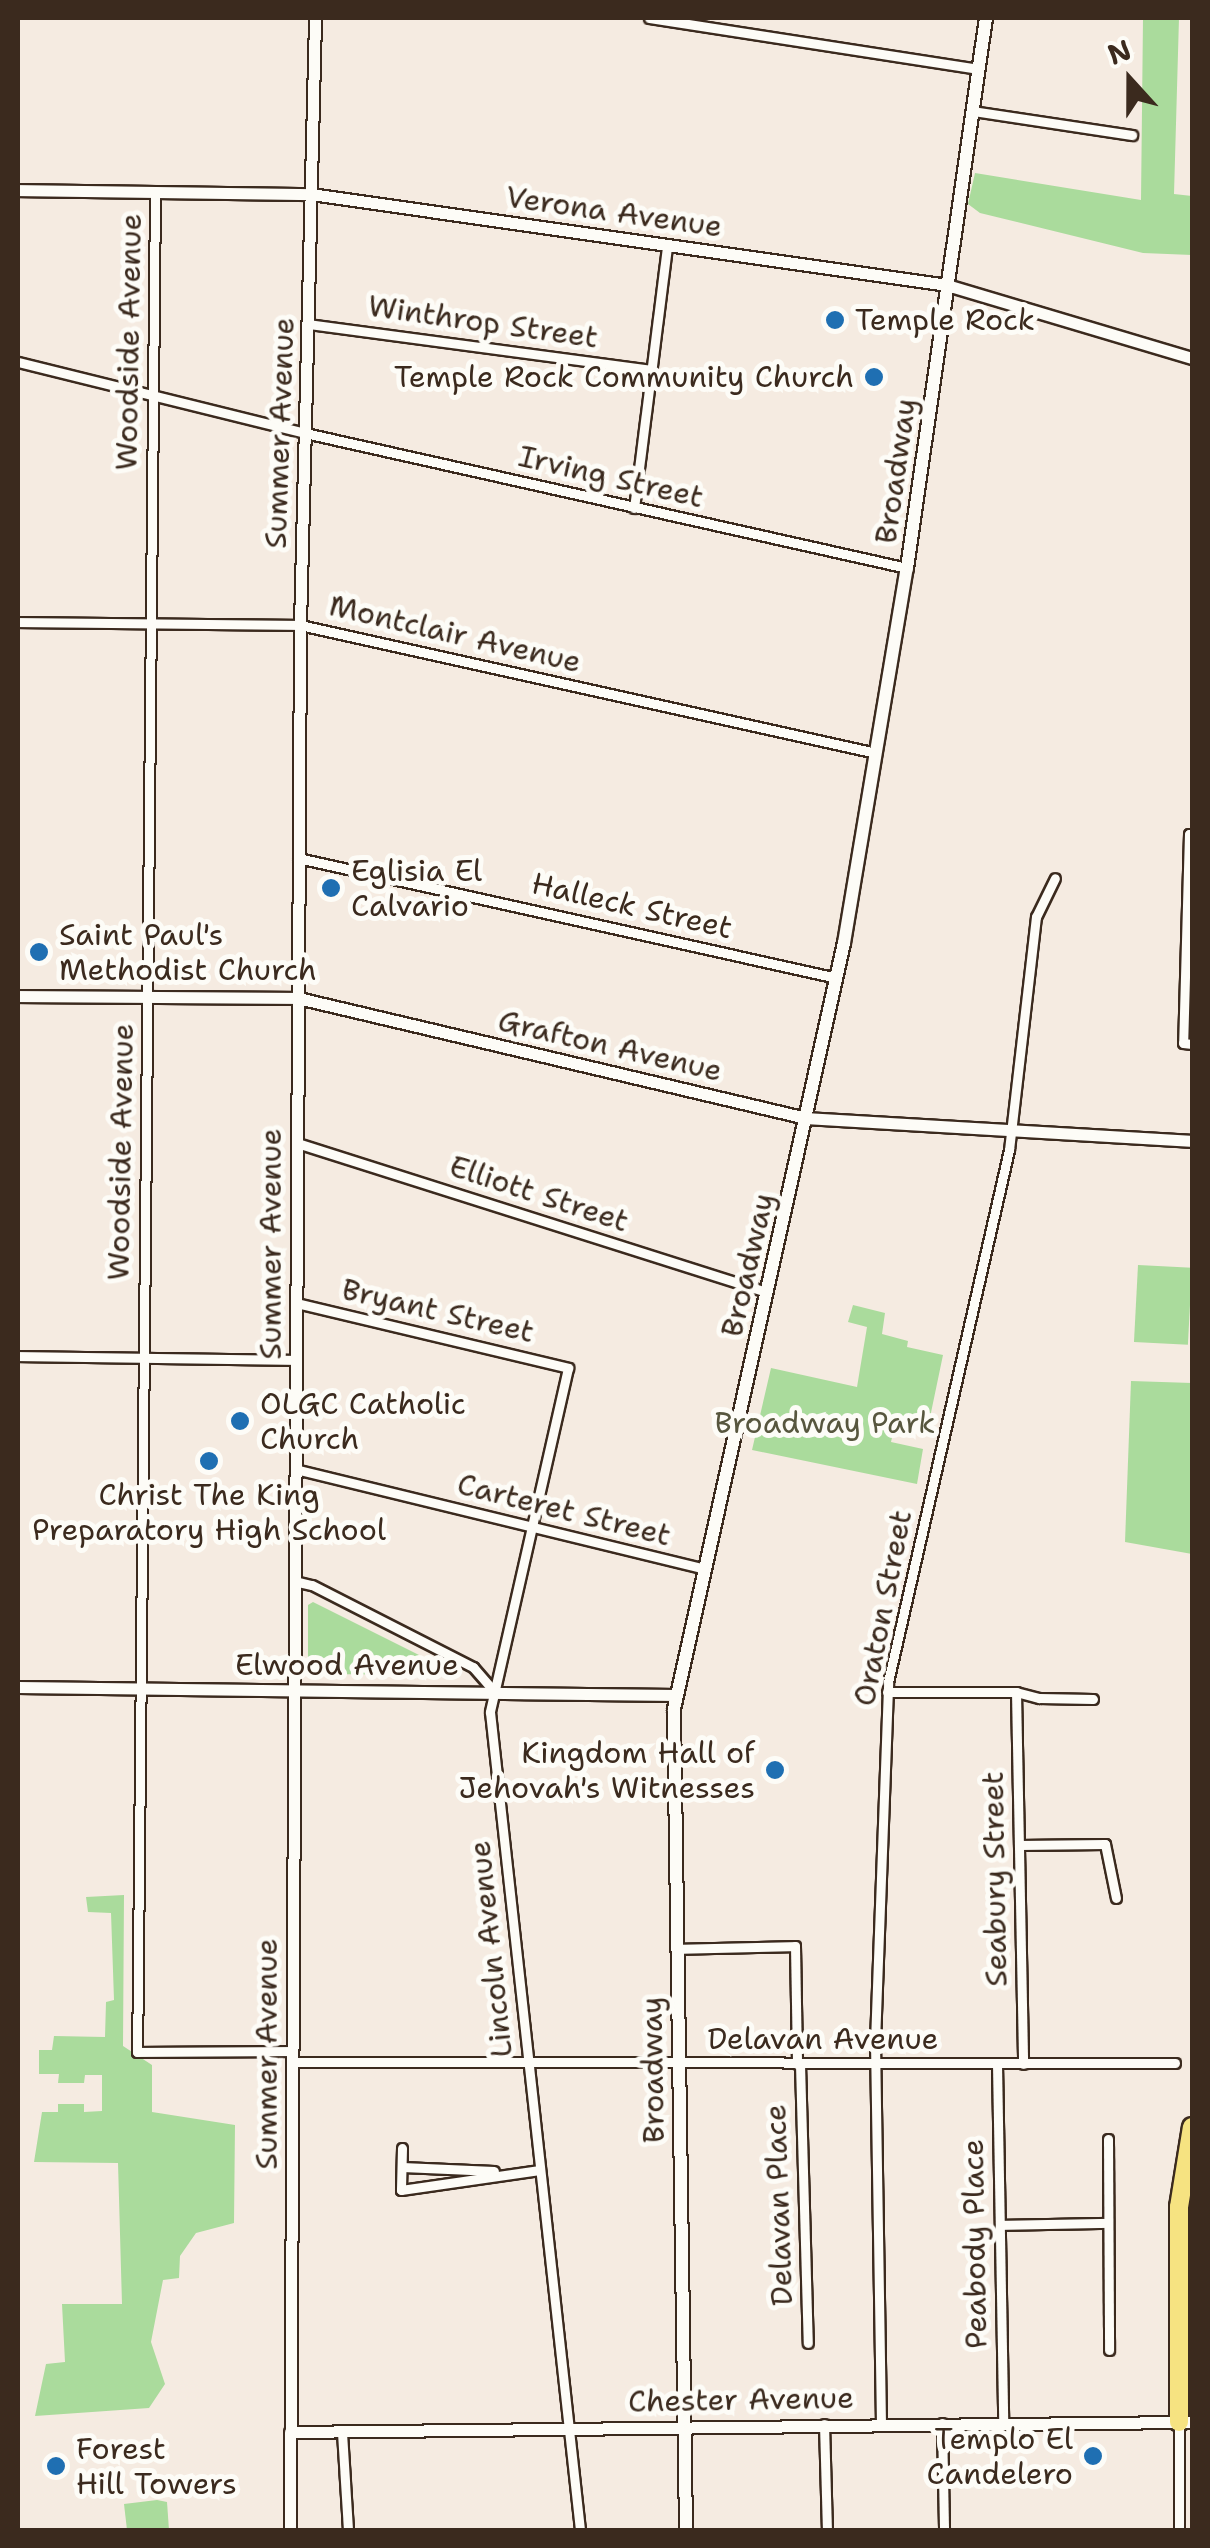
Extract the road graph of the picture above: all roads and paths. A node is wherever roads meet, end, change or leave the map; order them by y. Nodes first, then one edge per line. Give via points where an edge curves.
1 (315, 18) edge
2 (650, 18) edge
3 (986, 18) edge
4 (979, 68) junction
5 (973, 112) junction
6 (1132, 135) dead end
7 (18, 190) edge
8 (155, 192) junction
9 (311, 194) junction
10 (667, 245) junction
11 (947, 285) junction
12 (308, 324) junction
13 (1192, 358) edge
14 (18, 362) edge
15 (651, 370) junction
16 (153, 396) junction
17 (305, 434) junction
18 (634, 508) junction
19 (907, 568) junction
20 (18, 622) edge
21 (151, 624) junction
22 (300, 625) junction
23 (876, 753) junction
24 (1192, 835) edge
25 (298, 858) junction
26 (1055, 878) dead end
27 (837, 978) junction
28 (18, 996) edge
29 (147, 998) junction
30 (298, 998) junction
31 (1192, 1044) edge
32 (806, 1118) junction
33 (1012, 1131) junction
34 (1192, 1142) edge
35 (297, 1143) junction
36 (767, 1292) junction
37 (296, 1303) junction
38 (18, 1356) edge
39 (144, 1360) junction
40 (296, 1360) junction
41 (568, 1368) joint
42 (295, 1469) junction
43 (532, 1528) junction
44 (705, 1569) junction
45 (294, 1581) junction
46 (18, 1687) edge
47 (140, 1688) junction
48 (295, 1690) junction
49 (494, 1690) junction
50 (887, 1692) junction
51 (1016, 1692) junction
52 (676, 1695) junction
53 (1094, 1699) dead end
54 (1019, 1845) junction
55 (1116, 1898) dead end
56 (676, 1949) junction
57 (137, 2052) joint
58 (292, 2056) junction
59 (1175, 2063) dead end
60 (798, 2064) junction
61 (875, 2064) junction
62 (996, 2064) junction
63 (1023, 2064) junction
64 (529, 2065) junction
65 (678, 2065) junction
66 (1191, 2130) edge
67 (1108, 2138) dead end
68 (402, 2148) dead end
69 (402, 2166) junction
70 (540, 2170) junction
71 (512, 2172) junction
72 (1108, 2223) junction
73 (1000, 2225) junction
74 (808, 2344) dead end
75 (1109, 2350) dead end
76 (1186, 2422) edge
77 (1002, 2423) junction
78 (824, 2424) junction
79 (881, 2424) junction
80 (942, 2424) junction
81 (683, 2425) junction
82 (568, 2428) junction
83 (290, 2432) junction
84 (342, 2432) junction
85 (290, 2530) edge
86 (348, 2530) edge
87 (580, 2530) edge
88 (686, 2530) edge
89 (827, 2530) edge
90 (944, 2530) edge
91 (1179, 2530) edge

1 - 9 street, Summer Avenue
2 - 4 street
3 - 4 main road, Broadway
4 - 5 main road, Broadway
5 - 6 street
5 - 11 main road, Broadway
7 - 8 street, Verona Avenue
8 - 9 street, Verona Avenue
8 - 16 street, Woodside Avenue
9 - 10 street, Verona Avenue
9 - 12 street, Summer Avenue
10 - 11 street, Verona Avenue
10 - 15 street
11 - 13 street, Verona Avenue
11 - 19 main road, Broadway
12 - 15 street, Winthrop Street
12 - 17 street, Summer Avenue
14 - 16 street, Irving Street
15 - 18 street
16 - 17 street, Irving Street
16 - 21 street, Woodside Avenue
17 - 18 street, Irving Street
17 - 22 street, Summer Avenue
18 - 19 street, Irving Street
19 - 23 main road, Broadway
20 - 21 street, Montclair Avenue
21 - 22 street, Montclair Avenue
21 - 29 street, Woodside Avenue
22 - 23 street, Montclair Avenue
22 - 25 street, Summer Avenue
23 - 27 main road, Broadway
24 - 31 street via 1184,1043
25 - 27 street, Halleck Street
25 - 30 street, Summer Avenue
26 - 33 street, Oraton Street via 1036,917
27 - 32 main road, Broadway
28 - 29 street, Grafton Avenue
29 - 30 street, Grafton Avenue
29 - 39 street, Woodside Avenue
30 - 32 street, Grafton Avenue
30 - 35 street, Summer Avenue
32 - 33 street, Grafton Avenue
32 - 36 main road, Broadway
33 - 34 street, Grafton Avenue
33 - 50 street, Oraton Street
35 - 36 street, Elliott Street
35 - 37 street, Summer Avenue
36 - 44 main road, Broadway
37 - 40 street, Summer Avenue
37 - 41 street, Bryant Street
38 - 39 street
39 - 40 street
39 - 47 street, Woodside Avenue
40 - 42 street, Summer Avenue
41 - 43 street, Lincoln Avenue
42 - 43 street, Carteret Street
42 - 45 street, Summer Avenue
43 - 44 street, Carteret Street
43 - 49 street, Lincoln Avenue
44 - 52 main road, Broadway
45 - 48 street, Summer Avenue
45 - 49 street via 473,1667
46 - 47 street, Elwood Avenue
47 - 48 street, Elwood Avenue
47 - 57 street, Woodside Avenue
48 - 49 street, Elwood Avenue
48 - 58 street, Summer Avenue
49 - 52 street, Elwood Avenue
49 - 64 street, Lincoln Avenue via 490,1719
50 - 51 street
50 - 61 street, Oraton Street
51 - 53 street
51 - 54 street, Seabury Street
52 - 56 main road, Broadway
54 - 55 street via 1105,1844
54 - 63 street, Seabury Street
56 - 60 street, Delavan Place via 795,1946
56 - 65 main road, Broadway
57 - 58 street, Delavan Avenue
58 - 64 street, Delavan Avenue
58 - 83 street, Summer Avenue
59 - 63 street, Delavan Avenue
60 - 61 street, Delavan Avenue
60 - 65 street, Delavan Avenue
60 - 74 street, Delavan Place
61 - 62 street, Delavan Avenue
61 - 79 street, Oraton Street
62 - 63 street, Delavan Avenue
62 - 73 street, Peabody Place
64 - 65 street, Delavan Avenue
64 - 70 street, Lincoln Avenue
65 - 81 main road, Broadway
66 - 76 highway via 1179,2218
67 - 72 street
68 - 69 street
69 - 71 street
69 - 71 street via 401,2190
70 - 71 street
70 - 82 street, Lincoln Avenue
72 - 73 street
72 - 75 street
73 - 77 street, Peabody Place
76 - 77 street, Chester Avenue
76 - 91 street
77 - 80 street, Chester Avenue
78 - 79 street, Chester Avenue
78 - 81 street, Chester Avenue
78 - 89 street
79 - 80 street, Chester Avenue
80 - 90 street
81 - 82 street, Chester Avenue
81 - 88 main road, Broadway
82 - 84 street, Chester Avenue
82 - 87 street, Lincoln Avenue
83 - 84 street, Chester Avenue
83 - 85 street, Summer Avenue
84 - 86 street

